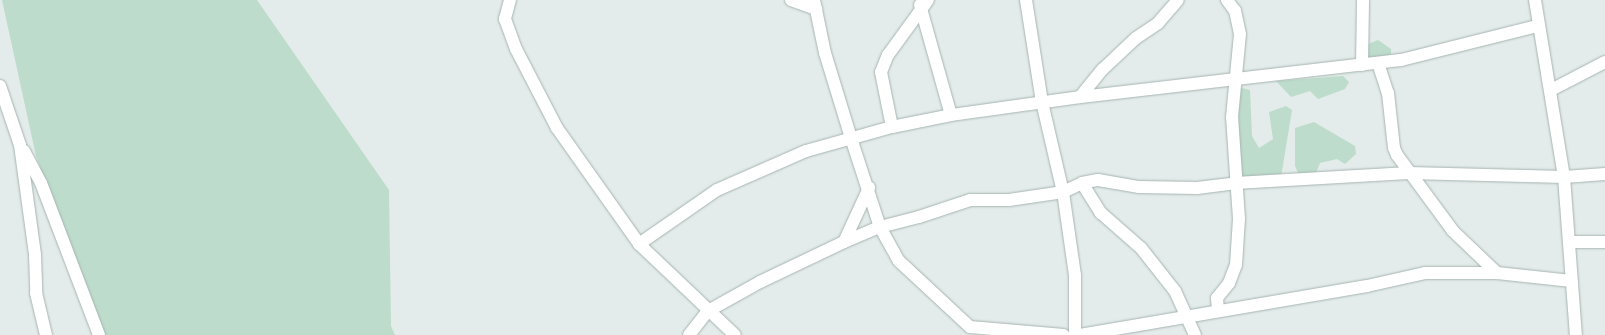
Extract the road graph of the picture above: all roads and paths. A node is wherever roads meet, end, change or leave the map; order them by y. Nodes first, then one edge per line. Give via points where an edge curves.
1 (510, 0) edge
2 (791, 0) edge
3 (1026, 0) edge
4 (1178, 0) edge
5 (1227, 0) edge
6 (1363, 0) edge
7 (1535, 0) edge
8 (923, 3) edge
9 (815, 4) edge
10 (1538, 26) junction
11 (1605, 62) edge
12 (1378, 63) junction
13 (1362, 65) junction
14 (1236, 79) junction
15 (0, 86) edge
16 (1551, 90) junction
17 (1080, 97) junction
18 (1042, 102) junction
19 (951, 115) junction
20 (892, 127) junction
21 (851, 138) junction
22 (20, 145) junction
23 (1409, 173) junction
24 (1605, 174) edge
25 (1564, 177) junction
26 (1082, 183) junction
27 (1236, 183) junction
28 (869, 188) junction
29 (1063, 192) junction
30 (880, 226) junction
31 (844, 242) junction
32 (1569, 242) junction
33 (1605, 242) edge
34 (639, 244) junction
35 (1497, 273) junction
36 (1572, 281) junction
37 (1218, 310) junction
38 (708, 312) junction
39 (1187, 317) junction
40 (46, 335) edge
41 (99, 335) edge
42 (689, 335) edge
43 (735, 335) edge
44 (1064, 335) edge
45 (1075, 335) edge
46 (1080, 335) edge
47 (1195, 335) edge
48 (1576, 335) edge

1 - 34 street via 505,19 516,49 557,128
2 - 9 street
3 - 18 street
4 - 17 street via 1158,23 1136,38 1103,69
5 - 14 street via 1235,11 1240,34
6 - 13 street
7 - 10 street
8 - 19 street
8 - 20 street via 888,55 881,72
9 - 21 street via 825,53
10 - 12 street via 1401,60
10 - 16 street
11 - 16 street
12 - 13 street
12 - 23 street via 1388,93 1394,148
13 - 14 street
14 - 17 street
14 - 27 street via 1232,117
15 - 22 street
16 - 25 street
17 - 18 street
18 - 19 street
18 - 29 street
19 - 20 street
20 - 21 street
21 - 28 street
21 - 34 street via 806,151 717,190
22 - 40 street via 35,255 36,293
22 - 41 street via 41,183
23 - 25 street
23 - 27 street
23 - 35 street via 1453,231
24 - 25 street
25 - 32 street
26 - 27 street via 1098,180 1133,186 1196,188
26 - 29 street
26 - 39 street via 1101,213 1141,248 1175,291
27 - 37 street via 1239,219 1236,266 1229,283 1217,298
28 - 30 street
28 - 31 street
29 - 30 street via 1009,200 970,200 919,217
29 - 45 street via 1075,275
30 - 31 street
30 - 44 street via 899,261 966,325
31 - 38 street via 760,282
32 - 33 street
32 - 36 street
34 - 38 street
35 - 36 street
35 - 37 street via 1426,273 1367,286
36 - 48 street
37 - 39 street
38 - 42 street
38 - 43 street
39 - 46 street
39 - 47 street

